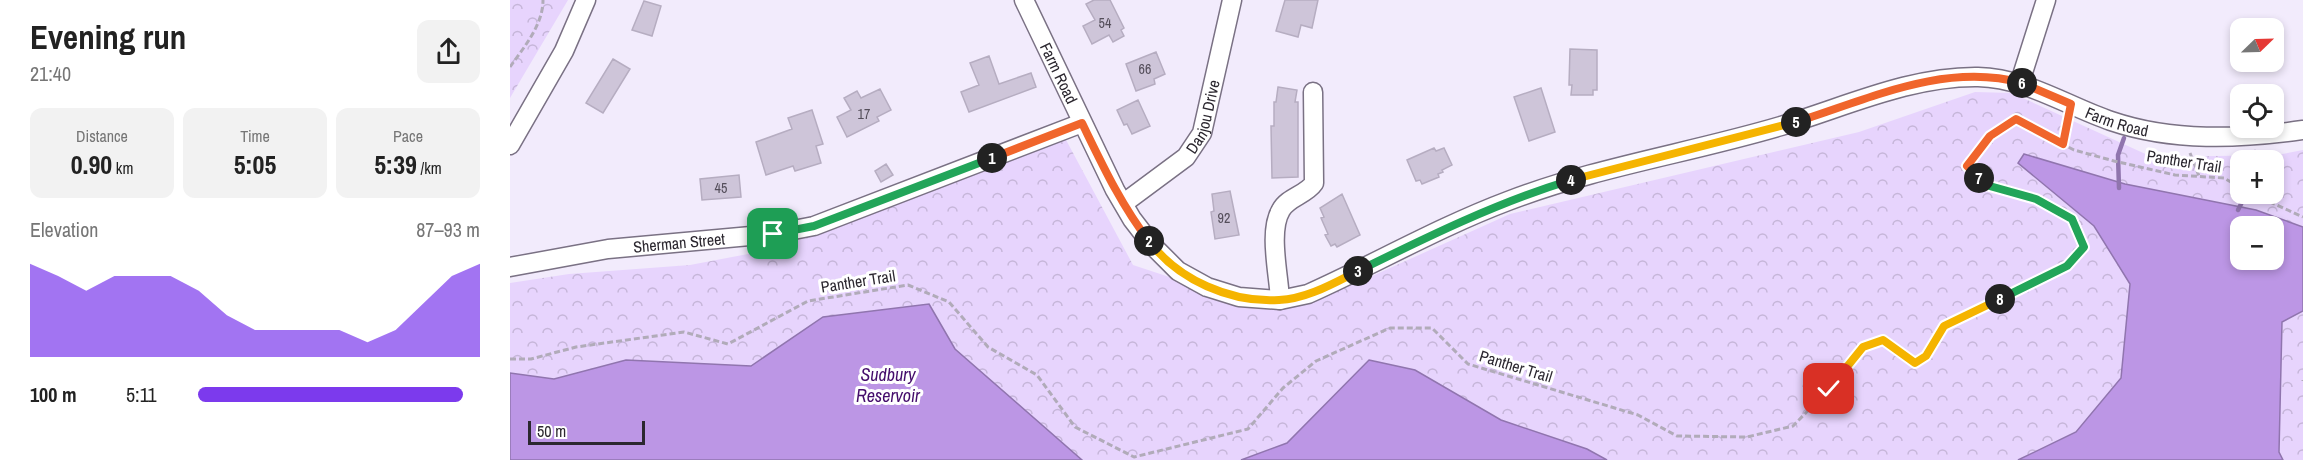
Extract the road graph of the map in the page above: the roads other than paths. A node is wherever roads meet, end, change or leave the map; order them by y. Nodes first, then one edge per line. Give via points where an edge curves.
1 (586, 0) edge
2 (1024, 0) edge
3 (1232, 0) edge
4 (2046, 0) edge
5 (2020, 82) junction
6 (1313, 92) dead end
7 (1082, 123) junction
8 (2303, 130) edge
9 (510, 145) edge
10 (1124, 204) junction
11 (510, 267) edge
12 (1280, 300) junction

1 - 9 street via 564,51
2 - 7 street, Farm Road
3 - 10 street, Danjou Drive via 1202,133 1186,158
4 - 5 street
5 - 8 street, Farm Road via 2144,130 2188,136 2248,136
5 - 12 street, Farm Road via 1979,77 1910,85 1777,127 1563,182 1476,214 1308,294
6 - 12 street via 1314,183 1280,210 1275,232
7 - 10 street, Farm Road
7 - 11 street, Sherman Street via 814,226 773,234 608,249
10 - 12 street, Farm Road via 1152,245 1178,271 1207,287 1239,297

